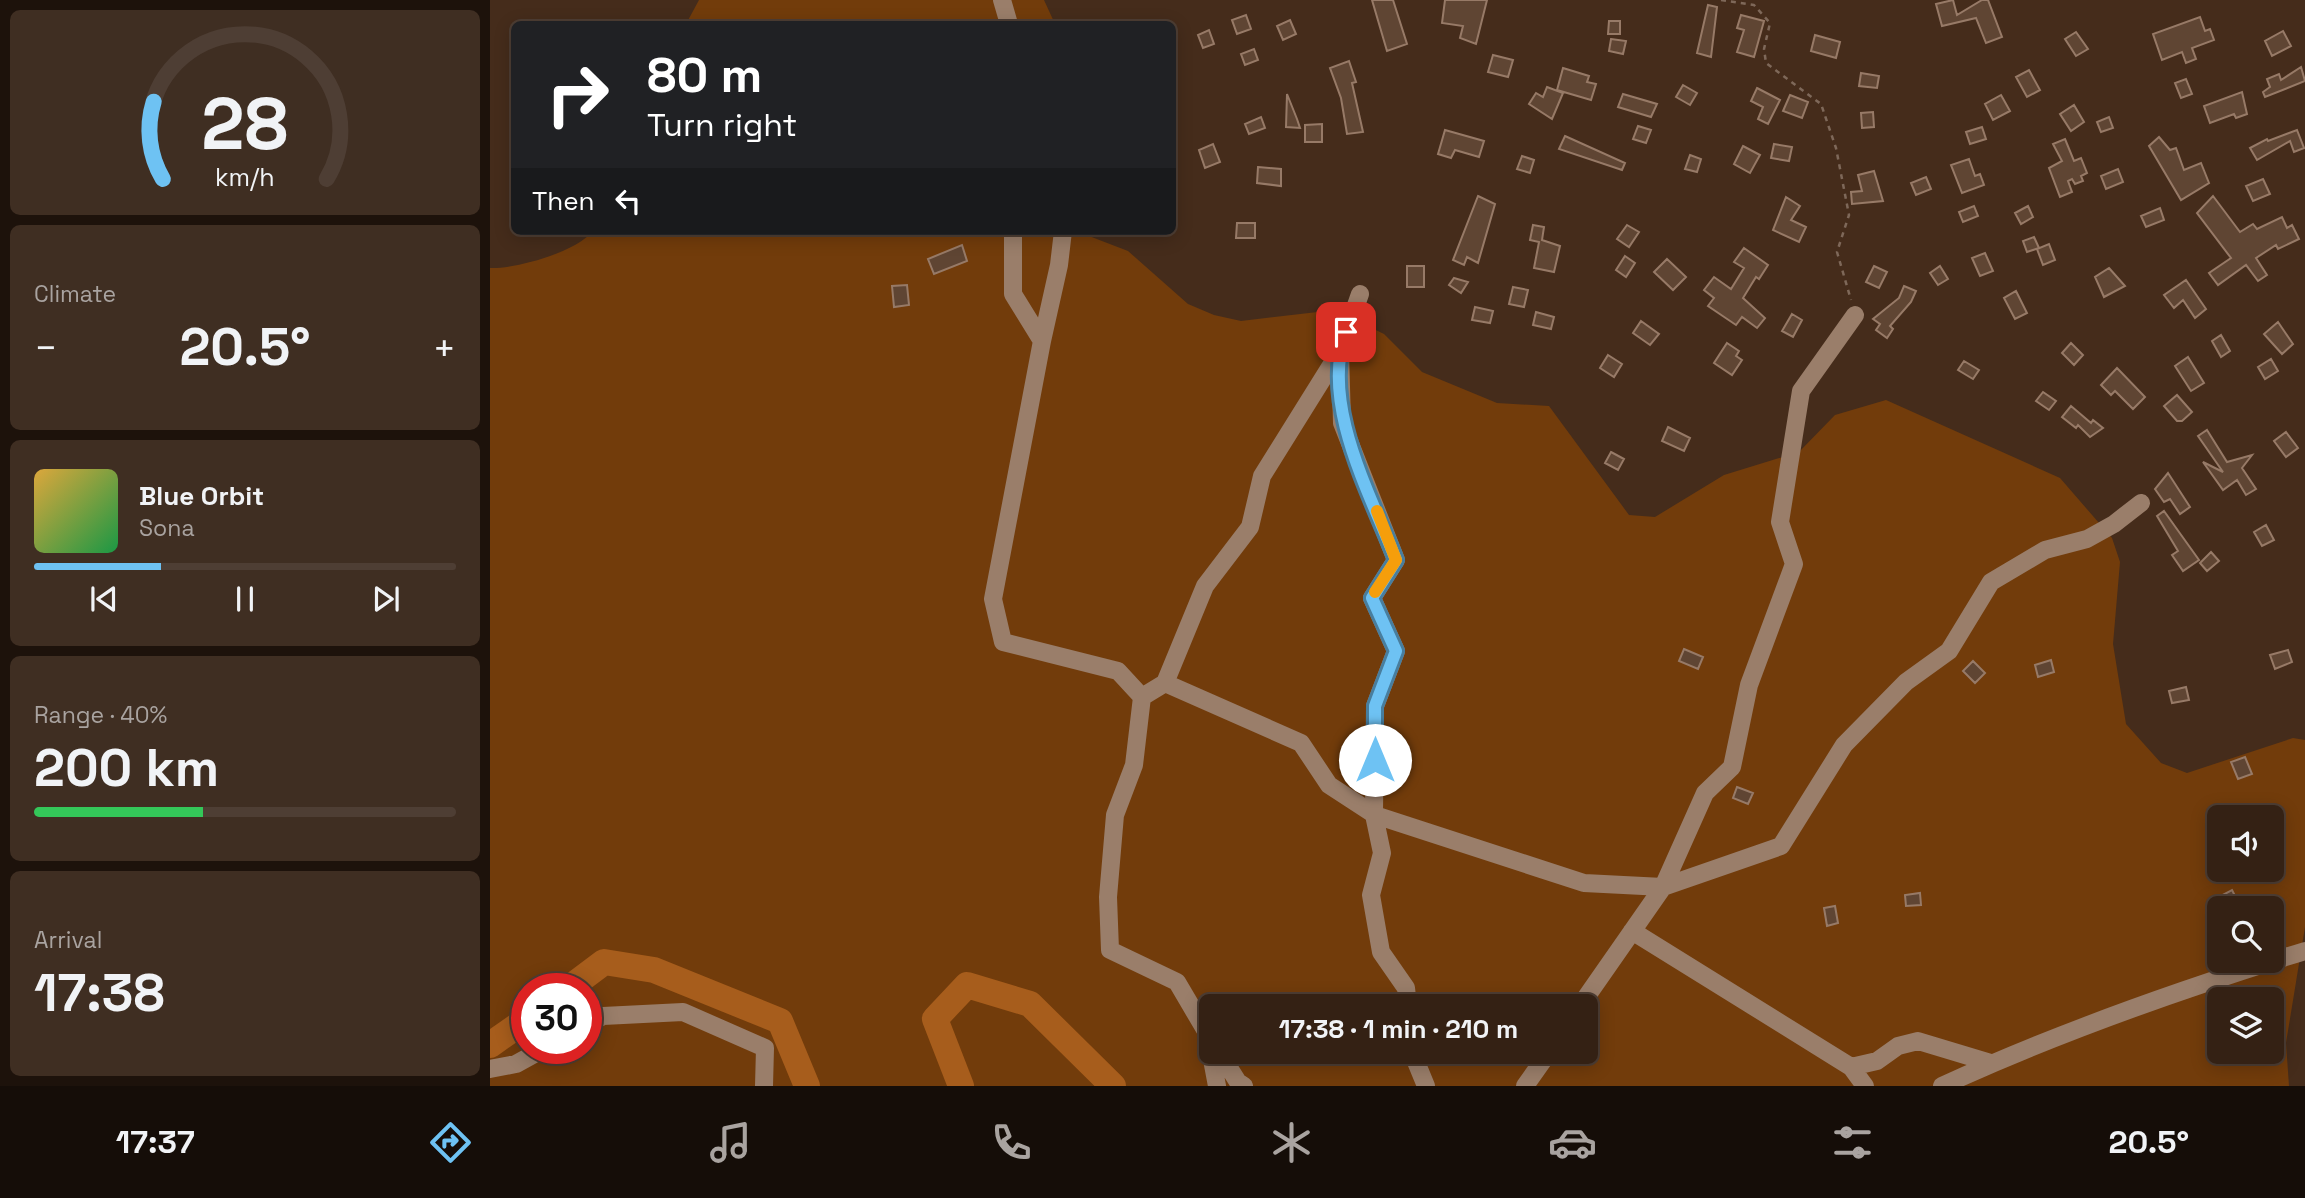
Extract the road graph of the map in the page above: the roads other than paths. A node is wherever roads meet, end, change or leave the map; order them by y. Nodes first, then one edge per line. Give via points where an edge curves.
1 (1002, 0) edge
2 (1008, 21) edge
3 (1013, 235) edge
4 (1063, 235) edge
5 (1360, 294) dead end
6 (1855, 315) road end
7 (1042, 341) junction
8 (1340, 351) junction
9 (2141, 503) dead end
10 (1165, 683) junction
11 (1142, 697) junction
12 (1374, 815) junction
13 (1663, 887) junction
14 (1632, 931) junction
15 (2305, 951) edge
16 (1407, 994) edge
17 (1588, 994) edge
18 (602, 1017) edge
19 (1199, 1019) edge
20 (1991, 1063) junction
21 (516, 1064) edge
22 (1213, 1064) edge
23 (1227, 1064) edge
24 (1417, 1064) edge
25 (1541, 1064) edge
26 (1851, 1067) junction
27 (490, 1069) edge
28 (764, 1086) edge
29 (1217, 1086) edge
30 (1244, 1086) edge
31 (1426, 1086) edge
32 (1525, 1086) edge
33 (1865, 1086) edge
34 (1942, 1086) edge

1 - 2 street
3 - 7 street via 1013,294
4 - 7 street
5 - 8 street
6 - 13 street via 1801,391 1780,522 1794,564 1749,685 1732,767 1705,793
7 - 11 street via 993,599 1003,642 1118,671
8 - 10 street via 1262,475 1250,527 1205,586
8 - 12 street via 1342,423 1396,560 1372,598 1396,651 1375,706
9 - 13 street via 2087,539 2045,550 1991,582 1949,651 1906,682 1844,745 1781,846
10 - 11 street
10 - 12 street via 1300,743 1329,785
11 - 19 street via 1134,765 1115,815 1108,897 1111,950 1177,982
12 - 13 street via 1584,883
12 - 16 street via 1382,852 1371,895 1381,952
13 - 14 street
14 - 17 street
14 - 26 street
15 - 20 street via 2204,982
18 - 28 street via 683,1012 765,1048
20 - 26 street via 1917,1041 1898,1046 1877,1062
20 - 34 street
21 - 27 street
22 - 29 street
23 - 30 street
24 - 31 street
25 - 32 street
26 - 33 street

